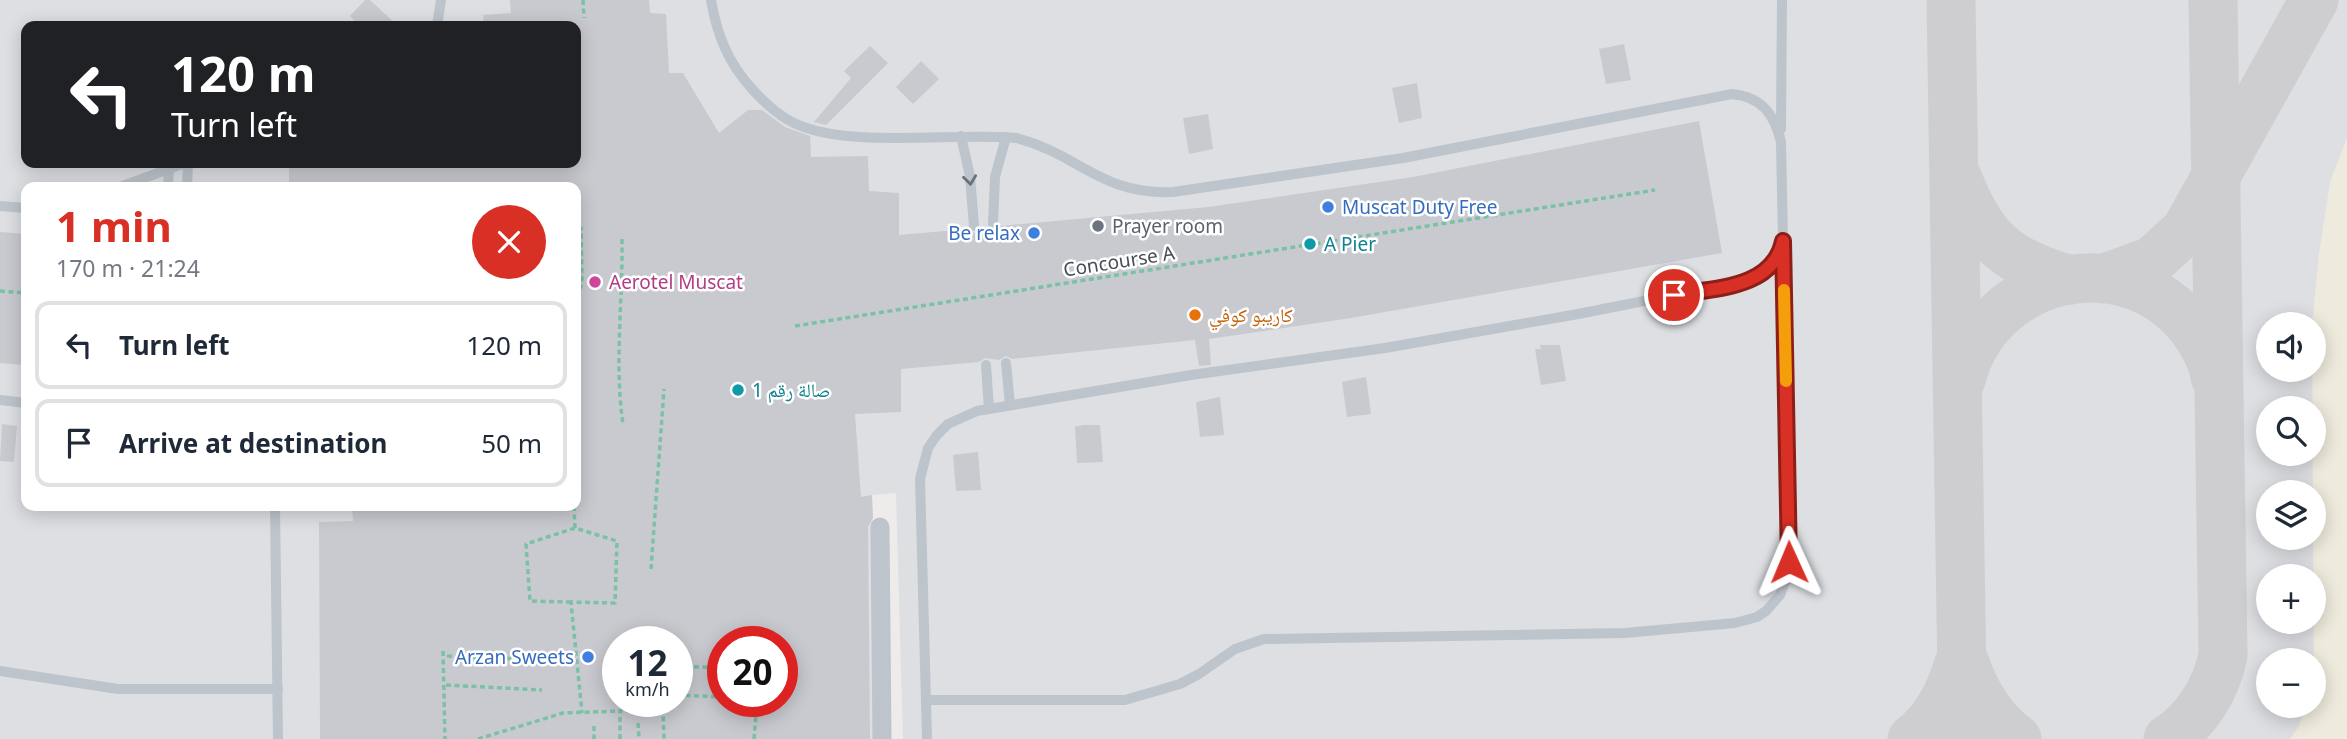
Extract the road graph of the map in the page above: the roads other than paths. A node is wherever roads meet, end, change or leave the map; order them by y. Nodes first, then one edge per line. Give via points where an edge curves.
1 (441, 0) edge
2 (711, 0) edge
3 (1782, 0) edge
4 (438, 21) edge
5 (961, 136) junction
6 (1006, 137) junction
7 (1781, 142) junction
8 (167, 168) edge
9 (132, 182) edge
10 (0, 206) edge
11 (21, 208) edge
12 (993, 224) dead end
13 (974, 226) dead end
14 (1783, 241) junction
15 (1006, 363) dead end
16 (986, 365) dead end
17 (0, 400) edge
18 (21, 402) edge
19 (1010, 405) junction
20 (989, 409) junction
21 (275, 511) edge
22 (880, 527) dead end
23 (0, 671) edge
24 (278, 689) junction
25 (926, 700) junction
26 (278, 739) edge
27 (882, 739) edge
28 (927, 739) edge

1 - 4 lane
2 - 5 lane via 716,27 740,77 765,103 796,124 853,137
3 - 7 lane
5 - 6 lane
5 -> 13 lane
6 - 7 lane via 1041,145 1117,186 1154,193 1403,158 1732,94 1756,100 1766,108
6 - 12 lane via 995,177
7 - 14 lane
8 - 9 lane
10 - 11 lane
14 - 19 lane via 1772,267 1756,279 1385,348
14 - 25 lane via 1789,562 1780,595 1756,617 1625,633 1264,639 1235,649 1180,684 1125,700
15 - 19 lane
16 - 20 lane
17 - 18 lane
19 - 20 lane
20 - 25 lane via 948,424 922,463
21 - 24 lane
22 - 27 street
23 - 24 lane via 118,689
24 - 26 lane
25 - 28 lane

